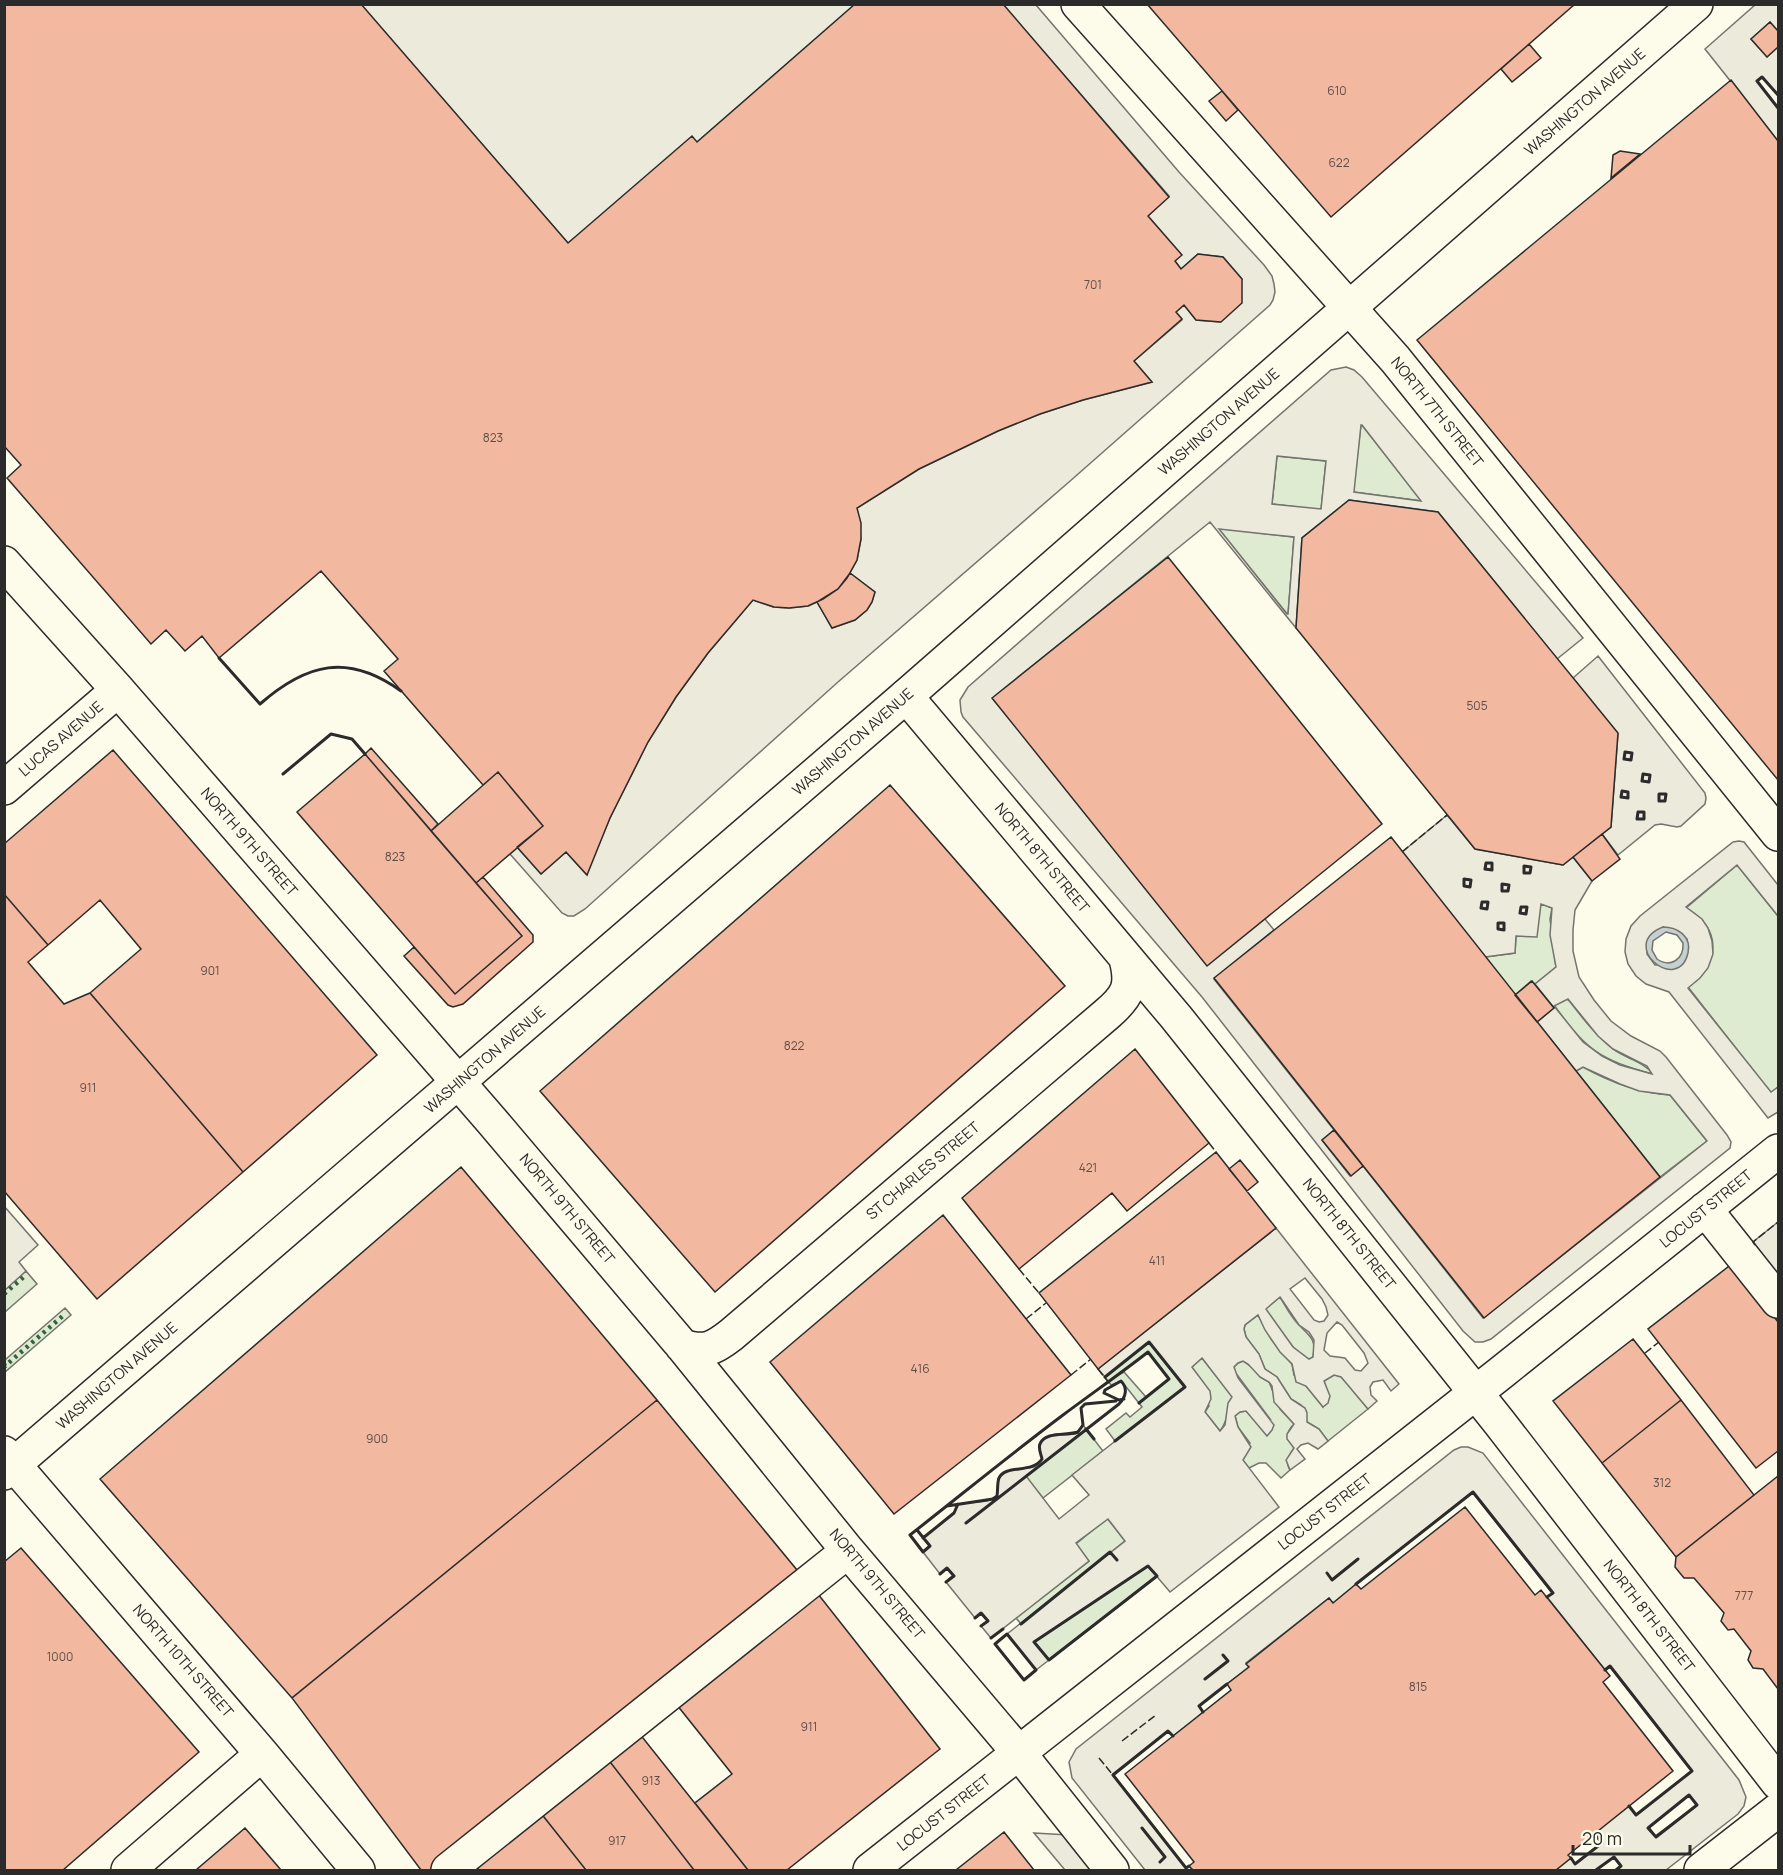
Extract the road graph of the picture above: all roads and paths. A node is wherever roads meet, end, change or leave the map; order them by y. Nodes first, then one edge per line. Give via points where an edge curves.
1 (1078, 4) edge
2 (1696, 4) edge
3 (1349, 308) junction
4 (4, 563) edge
5 (118, 690) junction
6 (906, 696) junction
7 (4, 788) edge
8 (1779, 834) edge
9 (1126, 959) junction
10 (459, 1082) junction
11 (1779, 1151) edge
12 (1705, 1209) junction
13 (1779, 1301) edge
14 (682, 1346) junction
15 (1476, 1393) junction
16 (8, 1464) edge
17 (848, 1551) junction
18 (1019, 1753) junction
19 (262, 1754) junction
20 (1779, 1783) edge
21 (1779, 1810) edge
22 (128, 1870) edge
23 (358, 1870) edge
24 (448, 1870) edge
25 (870, 1870) edge
26 (1112, 1870) edge
27 (1701, 1870) edge

1 - 3 street, NORTH 7TH STREET
2 - 3 street, WASHINGTON AVENUE
3 - 6 street, WASHINGTON AVENUE
3 - 8 street, NORTH 7TH STREET via 1395,359
4 - 5 street, NORTH 9TH STREET
5 - 7 street, LUCAS AVENUE
5 - 10 street, NORTH 9TH STREET
6 - 9 street, NORTH 8TH STREET
6 - 10 street, WASHINGTON AVENUE
9 - 14 street, ST CHARLES STREET via 1130,983 1126,994 1107,1014 718,1346 707,1350
9 - 15 street, NORTH 8TH STREET
10 - 14 street, NORTH 9TH STREET
10 - 16 street, WASHINGTON AVENUE
11 - 12 street, LOCUST STREET
12 - 13 street
12 - 15 street, LOCUST STREET
14 - 17 street, NORTH 9TH STREET
15 - 18 street, LOCUST STREET
15 - 20 street, NORTH 8TH STREET
16 - 19 street, NORTH 10TH STREET
17 - 18 street, NORTH 9TH STREET
17 - 24 street
18 - 25 street, LOCUST STREET
18 - 26 street, NORTH 9TH STREET
19 - 22 street
19 - 23 street, NORTH 10TH STREET
21 - 27 street

